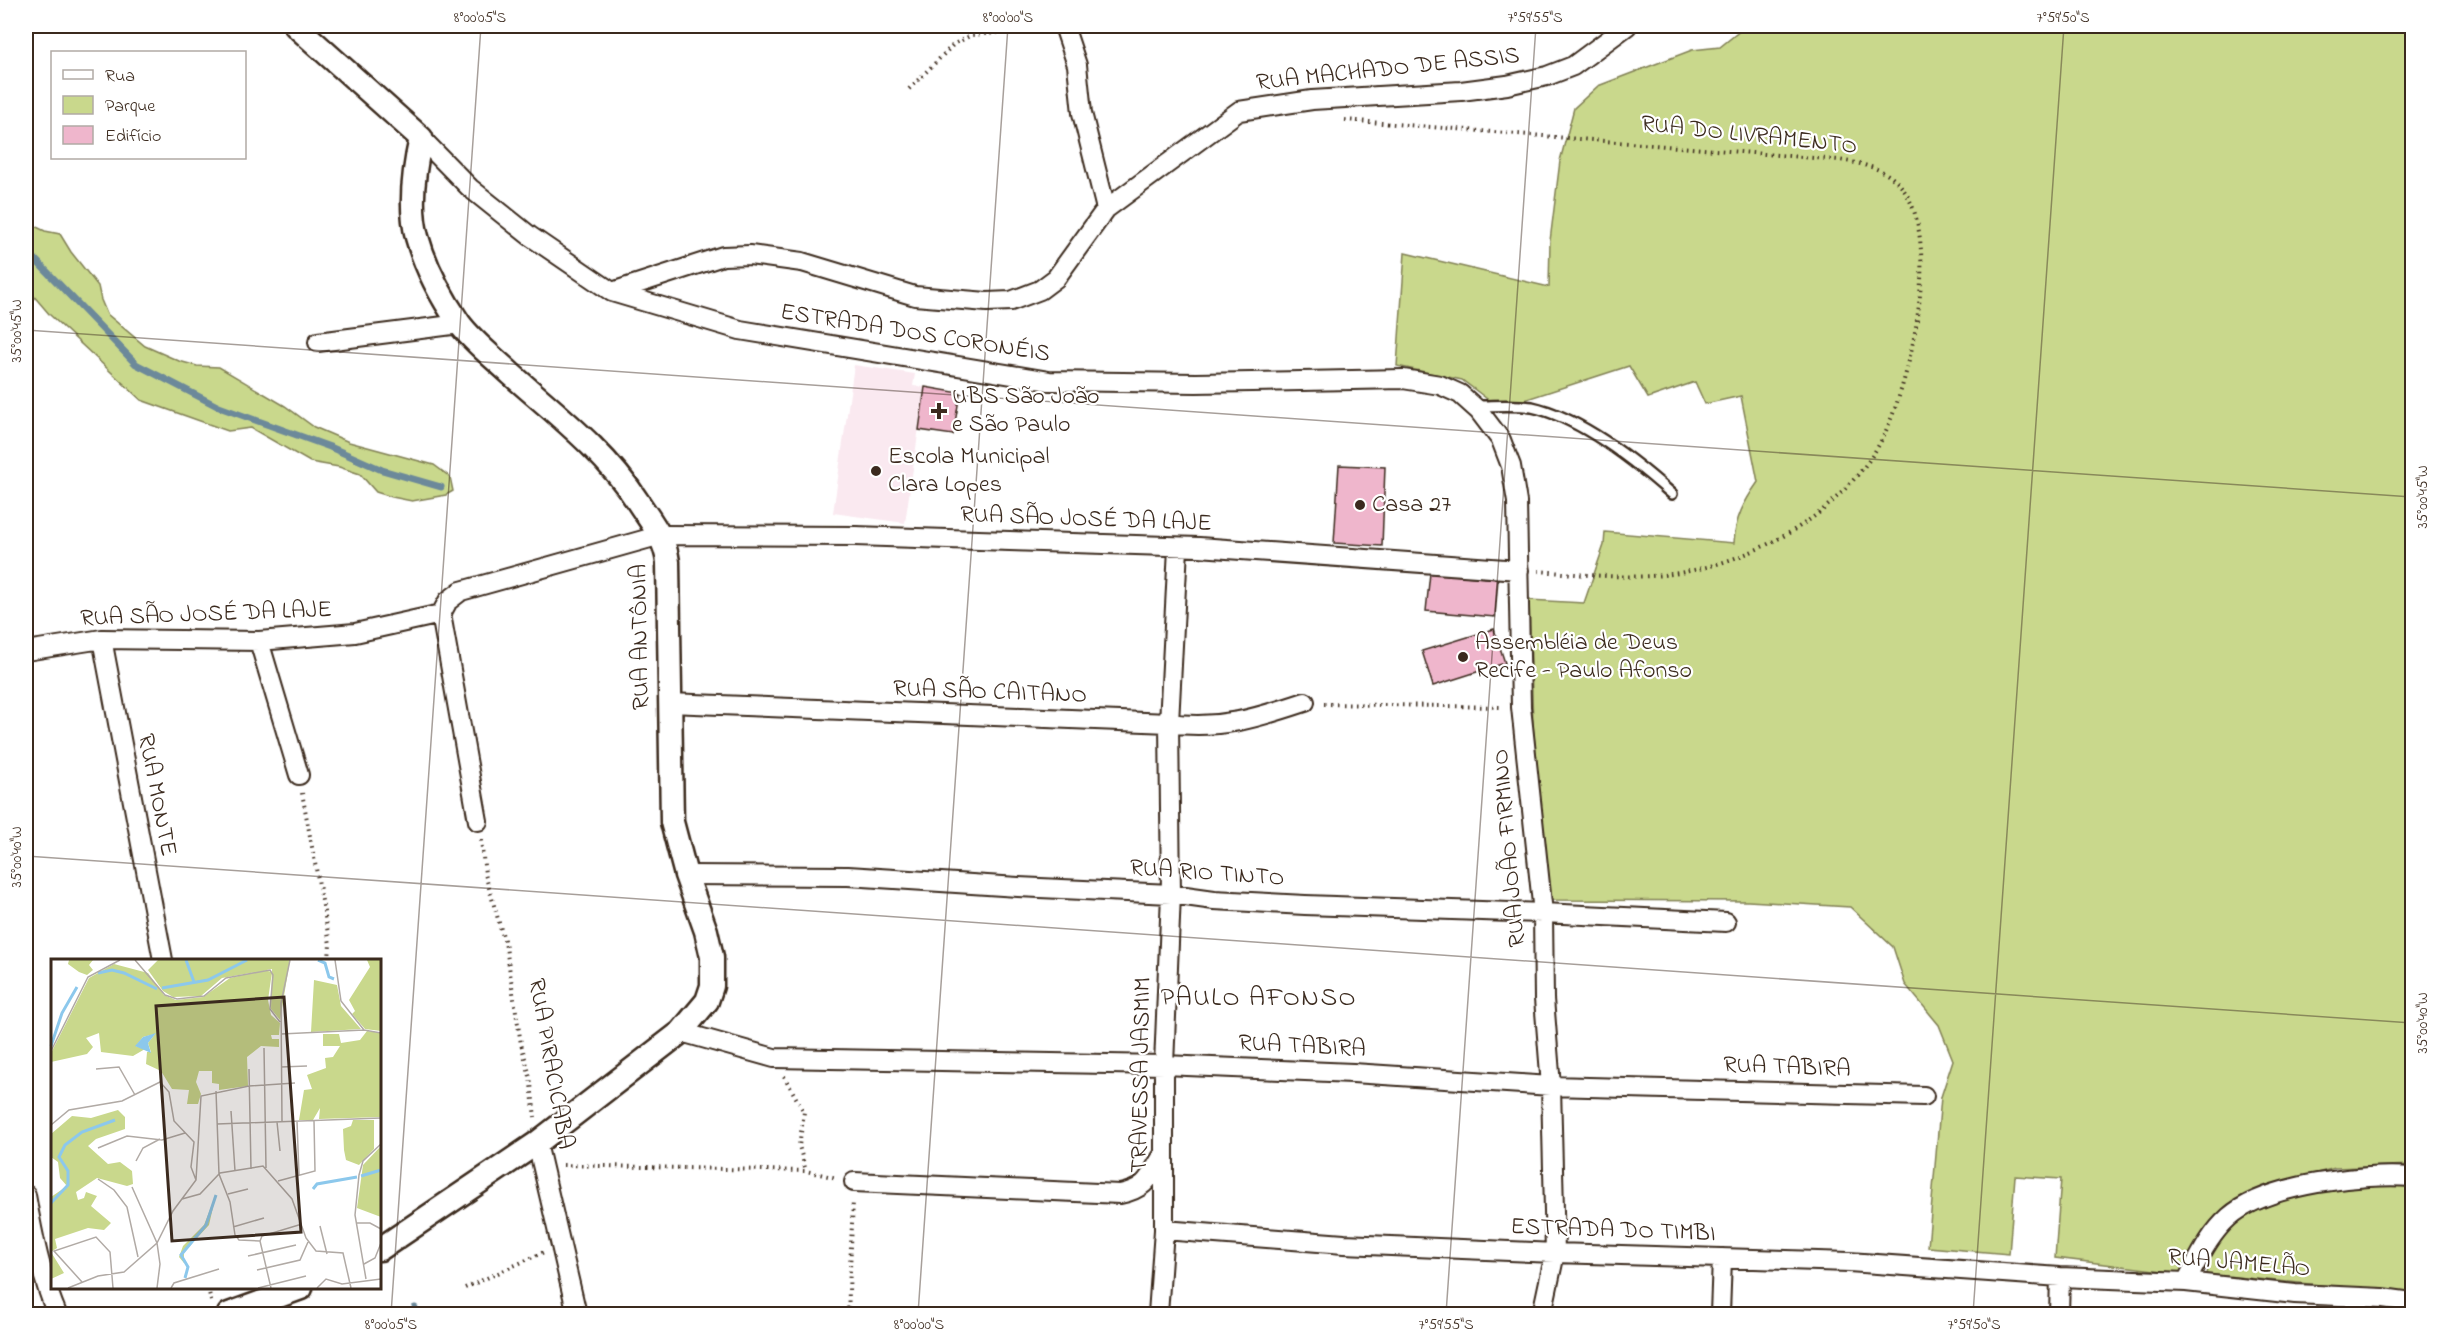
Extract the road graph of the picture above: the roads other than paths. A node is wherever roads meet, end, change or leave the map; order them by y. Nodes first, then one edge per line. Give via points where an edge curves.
1 (296, 26) edge
2 (1627, 26) edge
3 (1064, 27) edge
4 (421, 138) junction
5 (1107, 209) junction
6 (612, 292) junction
7 (460, 324) junction
8 (318, 342) dead end
9 (1460, 394) joint
10 (1474, 406) junction
11 (1672, 494) dead end
12 (661, 535) junction
13 (1178, 548) junction
14 (1519, 570) junction
15 (441, 614) junction
16 (102, 639) junction
17 (259, 641) junction
18 (26, 651) edge
19 (1305, 702) road end
20 (669, 703) junction
21 (1169, 723) junction
22 (299, 775) road end
23 (478, 821) road end
24 (686, 875) junction
25 (1171, 894) junction
26 (1543, 913) junction
27 (1726, 922) dead end
28 (163, 959) edge
29 (681, 1032) junction
30 (1164, 1065) junction
31 (1551, 1086) junction
32 (1924, 1096) dead end
33 (1164, 1153) junction
34 (540, 1154) junction
35 (2412, 1177) edge
36 (854, 1182) road end
37 (26, 1195) edge
38 (1164, 1230) junction
39 (381, 1248) edge
40 (1555, 1253) junction
41 (1722, 1258) junction
42 (2061, 1277) junction
43 (2186, 1282) junction
44 (296, 1289) edge
45 (2412, 1302) edge
46 (57, 1314) edge
47 (229, 1314) edge
48 (577, 1314) edge
49 (1158, 1314) edge
50 (1542, 1314) edge
51 (1720, 1314) edge
52 (2059, 1314) edge

1 - 4 street
2 - 5 street, RUA MACHADO DE ASSIS via 1574,66 1507,85 1312,100 1239,111
3 - 5 street via 1077,65 1082,113
4 - 6 street, ESTRADA DOS CORONÉIS via 470,188
4 - 7 street, RUA ANTÔNIA via 414,170 417,237
5 - 6 street, RUA MACHADO DE ASSIS via 1056,278 1040,290 1011,301 915,296 802,262 750,255 723,256
6 - 9 street, ESTRADA DOS CORONÉIS via 740,330 1049,381 1196,383 1384,378 1440,385
7 - 8 street
7 - 12 street, RUA ANTÔNIA via 596,449 631,490
9 - 10 street, RUA JOÃO FIRMINO
10 - 11 lane via 1530,407 1555,414 1585,429
10 - 14 street, RUA JOÃO FIRMINO via 1501,440 1510,466 1517,502
12 - 13 street, RUA SÃO JOSÉ DA LAJE via 855,536
12 - 15 street, RUA SÃO JOSÉ DA LAJE via 461,591 448,601
12 - 20 street, RUA ANTÔNIA via 668,562
13 - 14 street, RUA SÃO JOSÉ DA LAJE
13 - 21 street, TRAVESSA JASMIM
14 - 26 street, RUA JOÃO FIRMINO via 1521,707
15 - 17 street, RUA SÃO JOSÉ DA LAJE via 355,633
15 - 23 street
16 - 17 street, RUA SÃO JOSÉ DA LAJE
16 - 18 street, RUA SÃO JOSÉ DA LAJE
16 - 28 street, RUA MONTE
17 - 22 street
19 - 21 street, RUA SÃO CAITANO via 1224,725
20 - 21 street, RUA SÃO CAITANO
20 - 24 street, RUA ANTÔNIA via 672,822
21 - 25 street, TRAVESSA JASMIM
24 - 25 street, RUA RIO TINTO via 848,876
24 - 29 street, RUA ANTÔNIA via 706,931 712,957 712,986 707,1001
25 - 26 street, RUA RIO TINTO via 1305,905
25 - 30 street, TRAVESSA JASMIM
26 - 27 street, RUA RIO TINTO
26 - 31 street, RUA JOÃO FIRMINO
29 - 30 street, RUA TABIRA via 774,1058
29 - 34 street, RUA ANTÔNIA
30 - 31 street, RUA TABIRA
30 - 33 street, TRAVESSA JASMIM
31 - 32 street, RUA TABIRA
31 - 40 street, RUA JOÃO FIRMINO
33 - 36 street via 1145,1184 1136,1191 1120,1194
33 - 38 street, TRAVESSA JASMIM
34 - 39 street, RUA ANTÔNIA
34 - 48 street, RUA PIRACICABA
35 - 43 street via 2389,1175 2331,1181 2264,1197 2231,1215 2211,1236
37 - 46 street via 46,1288
38 - 40 street, ESTRADA DO TIMBI via 1344,1244
38 - 49 street, TRAVESSA JASMIM
40 - 41 street, ESTRADA DO TIMBI
40 - 50 street, RUA JOÃO FIRMINO
41 - 42 street, ESTRADA DO TIMBI via 1849,1262
41 - 51 street
42 - 43 street, RUA JAMELÃO
42 - 52 street
43 - 45 street, RUA JAMELÃO
44 - 47 street

